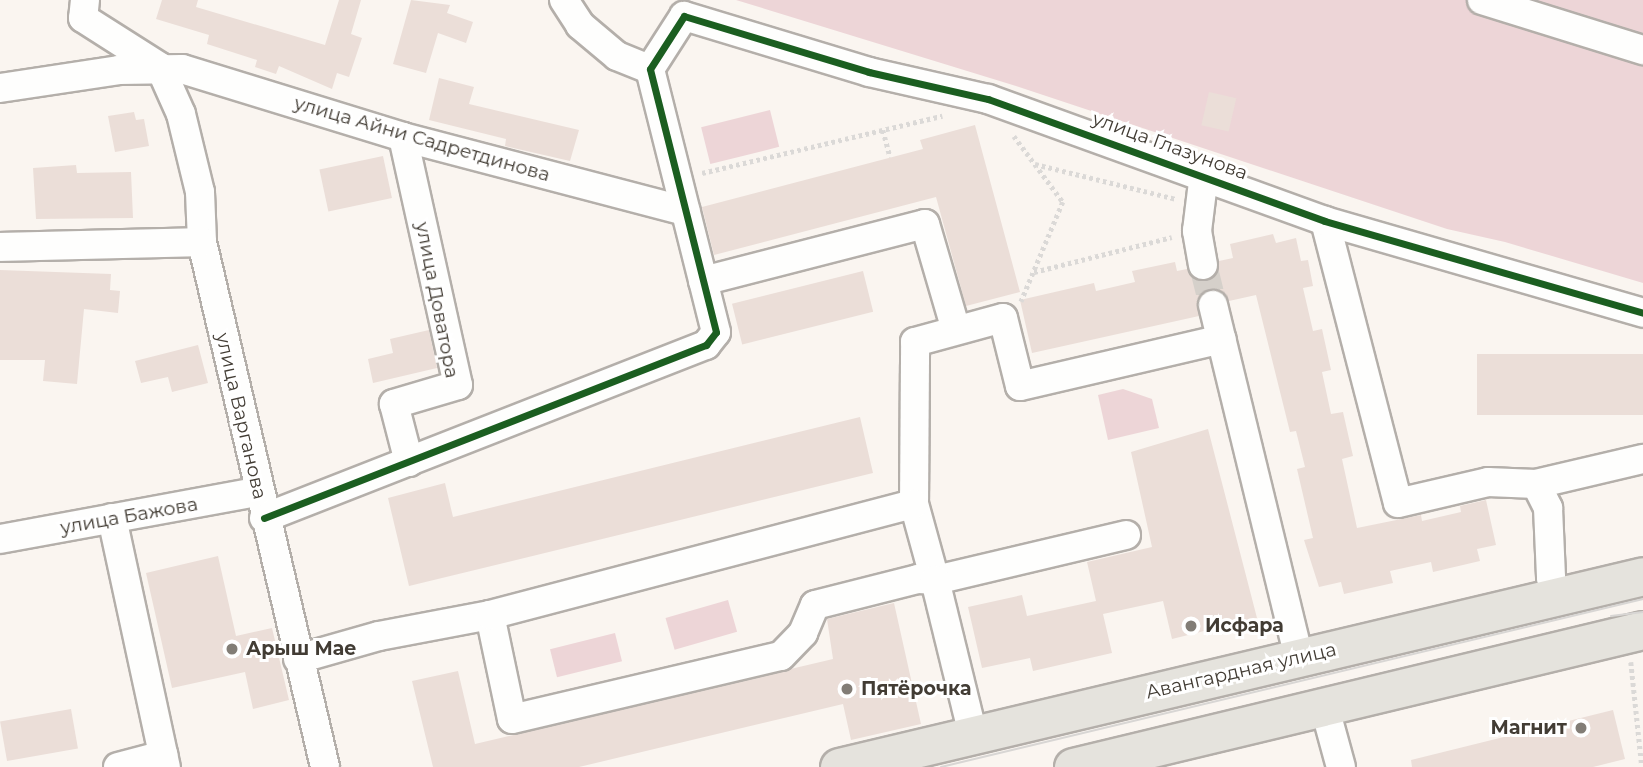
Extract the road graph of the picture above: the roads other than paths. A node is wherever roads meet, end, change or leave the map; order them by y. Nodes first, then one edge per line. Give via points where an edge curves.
1 (85, 0) edge
2 (564, 0) edge
3 (1482, 0) edge
4 (1643, 50) edge
5 (160, 66) junction
6 (650, 69) junction
7 (0, 88) edge
8 (403, 136) junction
9 (1204, 174) junction
10 (685, 211) junction
11 (1325, 220) junction
12 (202, 242) junction
13 (0, 247) edge
14 (1203, 265) tunnel mouth
15 (703, 281) junction
16 (1213, 305) tunnel mouth
17 (1643, 313) edge
18 (956, 330) junction
19 (1222, 340) junction
20 (1643, 459) edge
21 (409, 462) junction
22 (1536, 484) junction
23 (914, 504) junction
24 (260, 505) junction
25 (112, 519) junction
26 (1126, 535) dead end
27 (0, 539) edge
28 (1643, 576) edge
29 (935, 580) junction
30 (1556, 596) junction
31 (490, 615) junction
32 (1643, 630) edge
33 (1299, 658) junction
34 (298, 659) junction
35 (1324, 705) junction
36 (973, 735) junction
37 (164, 761) edge
38 (318, 765) edge
39 (118, 767) edge
40 (839, 767) edge
41 (1073, 767) edge
42 (1342, 767) edge

1 - 5 street via 83,18
2 - 6 street via 580,25 617,57
3 - 4 street
5 - 7 street
5 - 8 street, улица Айни Садретдинова via 208,75
5 - 12 street, улица Варганова via 181,114 200,192
6 - 9 street, улица Глазунова via 684,16 869,72 989,99
6 - 10 street
8 - 10 street, улица Айни Садретдинова
8 - 21 street, улица Доватора via 458,385 394,404
9 - 11 street, улица Глазунова
9 - 14 street via 1198,218
10 - 15 street
11 - 17 street, улица Глазунова
11 - 22 street via 1398,503 1488,482
12 - 13 street
12 - 24 street, улица Варганова
15 - 18 street via 925,224
15 - 21 street, улица Бажова via 716,332 706,345
16 - 19 street
18 - 19 street via 1003,318 1020,386
18 - 23 street via 915,342
19 - 33 street
20 - 22 street
21 - 24 street, улица Бажова
22 - 30 street via 1548,508 1550,578
23 - 29 street
23 - 31 street
24 - 25 street, улица Бажова
24 - 34 street, улица Варганова
25 - 27 street, улица Бажова
25 - 37 street
26 - 29 street
28 - 30 main road, Авангардная улица
29 - 31 street via 918,579 815,606 803,633 781,656 512,719
29 - 36 street
30 - 33 main road, Авангардная улица
31 - 34 street via 379,636
32 - 35 main road
33 - 36 main road, Авангардная улица
34 - 38 street, улица Варганова
35 - 41 main road
35 - 42 street
36 - 40 main road, Авангардная улица
37 - 39 street

